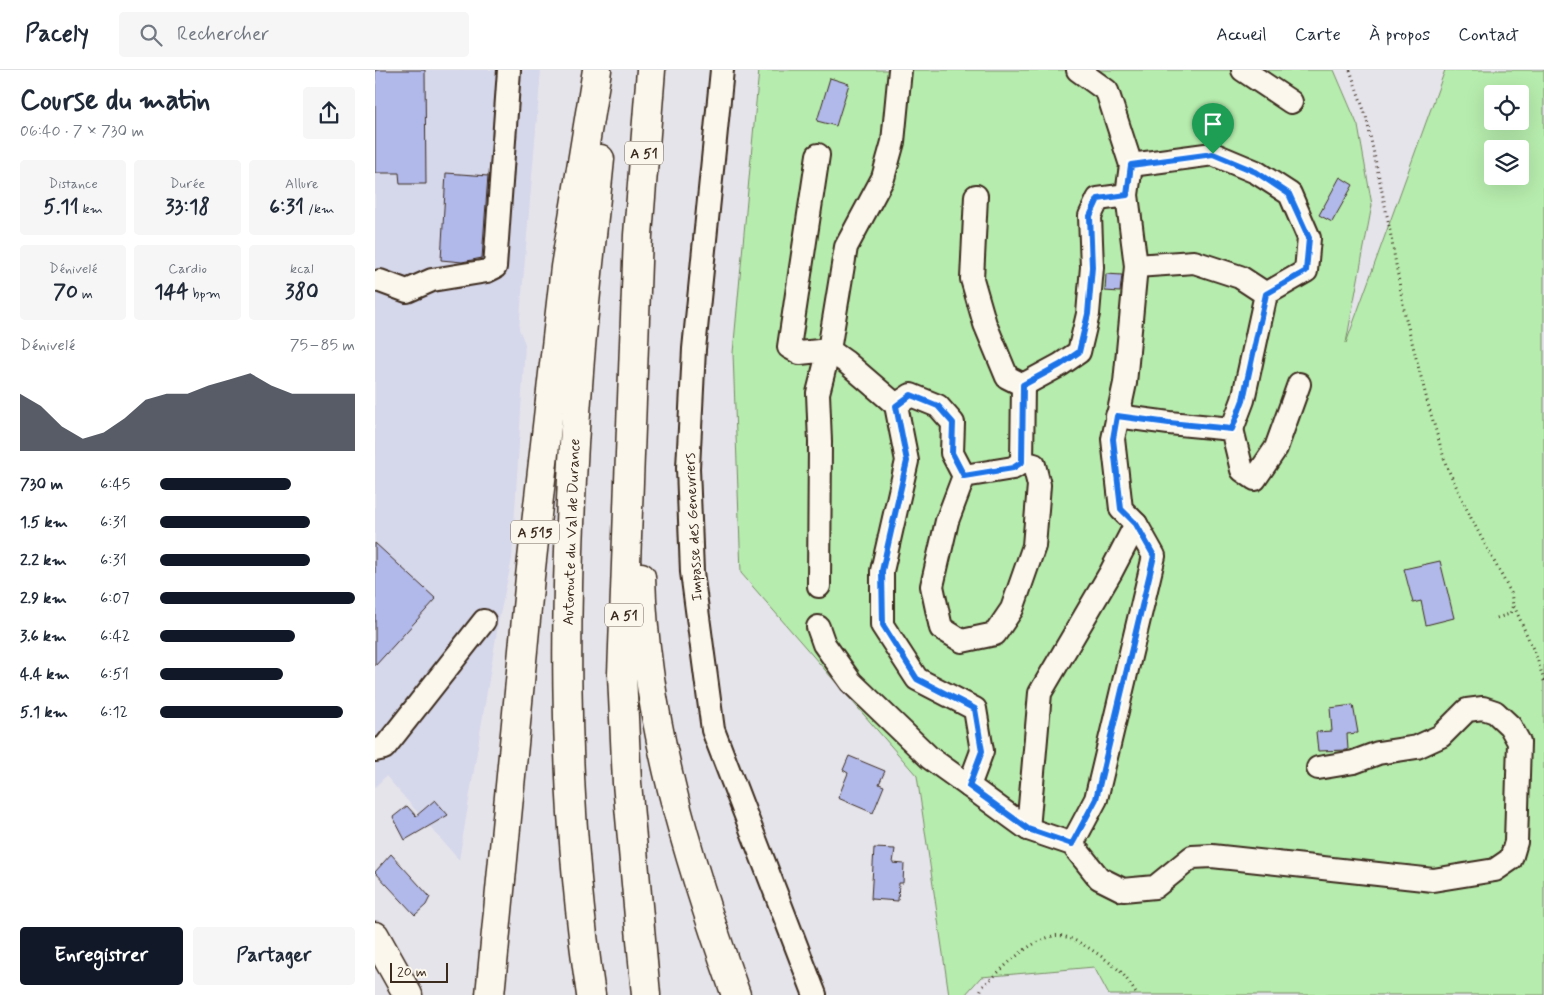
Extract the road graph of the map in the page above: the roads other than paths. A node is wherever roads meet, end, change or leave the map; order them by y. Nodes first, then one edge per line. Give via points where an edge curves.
1 (509, 70) edge
2 (597, 70) edge
3 (609, 70) edge
4 (651, 70) edge
5 (722, 70) edge
6 (900, 70) edge
7 (1078, 70) edge
8 (1243, 70) edge
9 (1291, 102) dead end
10 (818, 155) dead end
11 (1131, 165) junction
12 (1127, 195) junction
13 (976, 196) dead end
14 (638, 235) junction
15 (1136, 266) junction
16 (377, 283) edge
17 (1266, 294) junction
18 (829, 350) junction
19 (1299, 384) dead end
20 (1023, 385) junction
21 (896, 406) junction
22 (1117, 416) junction
23 (1232, 429) junction
24 (1022, 462) junction
25 (964, 476) junction
26 (1136, 524) junction
27 (819, 586) dead end
28 (484, 621) dead end
29 (818, 627) dead end
30 (375, 750) edge
31 (1318, 768) dead end
32 (969, 786) junction
33 (1028, 829) junction
34 (1072, 844) junction
35 (375, 936) edge
36 (407, 994) edge
37 (490, 995) edge
38 (591, 995) edge
39 (646, 995) edge
40 (736, 995) edge
41 (815, 995) edge

1 - 16 street via 495,267 432,280 407,291
2 - 37 main road, A 515 via 565,267 530,577
3 - 38 main road, Autoroute du Val de Durance via 579,372 568,554 567,690 573,834
4 - 14 main road, A 51
5 - 41 street, Impasse des Genevriers via 694,348 688,468 692,572 713,730
6 - 18 street via 893,142 883,178 846,247
7 - 11 street via 1107,91
8 - 9 street
10 - 18 street via 789,347 800,353
11 - 12 street
11 - 17 street via 1213,154 1256,172 1289,194 1309,238 1306,271
12 - 15 street
12 - 20 street via 1098,199 1090,216 1092,267 1088,314 1079,352
13 - 20 street via 972,279 985,324 1007,377
14 - 39 main road, A 51 via 622,674 627,783
14 - 40 main road via 641,581 651,691 676,808 710,923
15 - 17 street via 1194,262 1240,277
15 - 22 street via 1125,383
17 - 23 street via 1243,400
18 - 21 street
18 - 27 street via 818,393
19 - 23 street via 1276,448 1255,479 1242,470
20 - 24 street
21 - 25 street via 911,395 938,406 953,423 952,453
21 - 32 street via 907,461 882,571 883,625 917,679 975,709 982,751
22 - 23 street
22 - 26 street via 1113,439 1121,509
24 - 25 street via 1013,468
24 - 25 street via 1034,465 1039,486 1033,546 1012,609 995,634 962,641 941,628 932,586 947,521
26 - 33 street via 1041,693
26 - 34 street via 1154,556 1096,799
28 - 30 street via 384,748
29 - 32 street via 824,644 851,682 930,758
31 - 34 street via 1354,762 1378,752 1417,746 1441,736 1467,710 1483,708 1495,712 1510,726 1519,742 1516,842 1511,859 1495,870 1433,880 1212,856 1192,857 1155,887 1123,890 1099,878
32 - 33 street
33 - 34 street
35 - 36 main road

